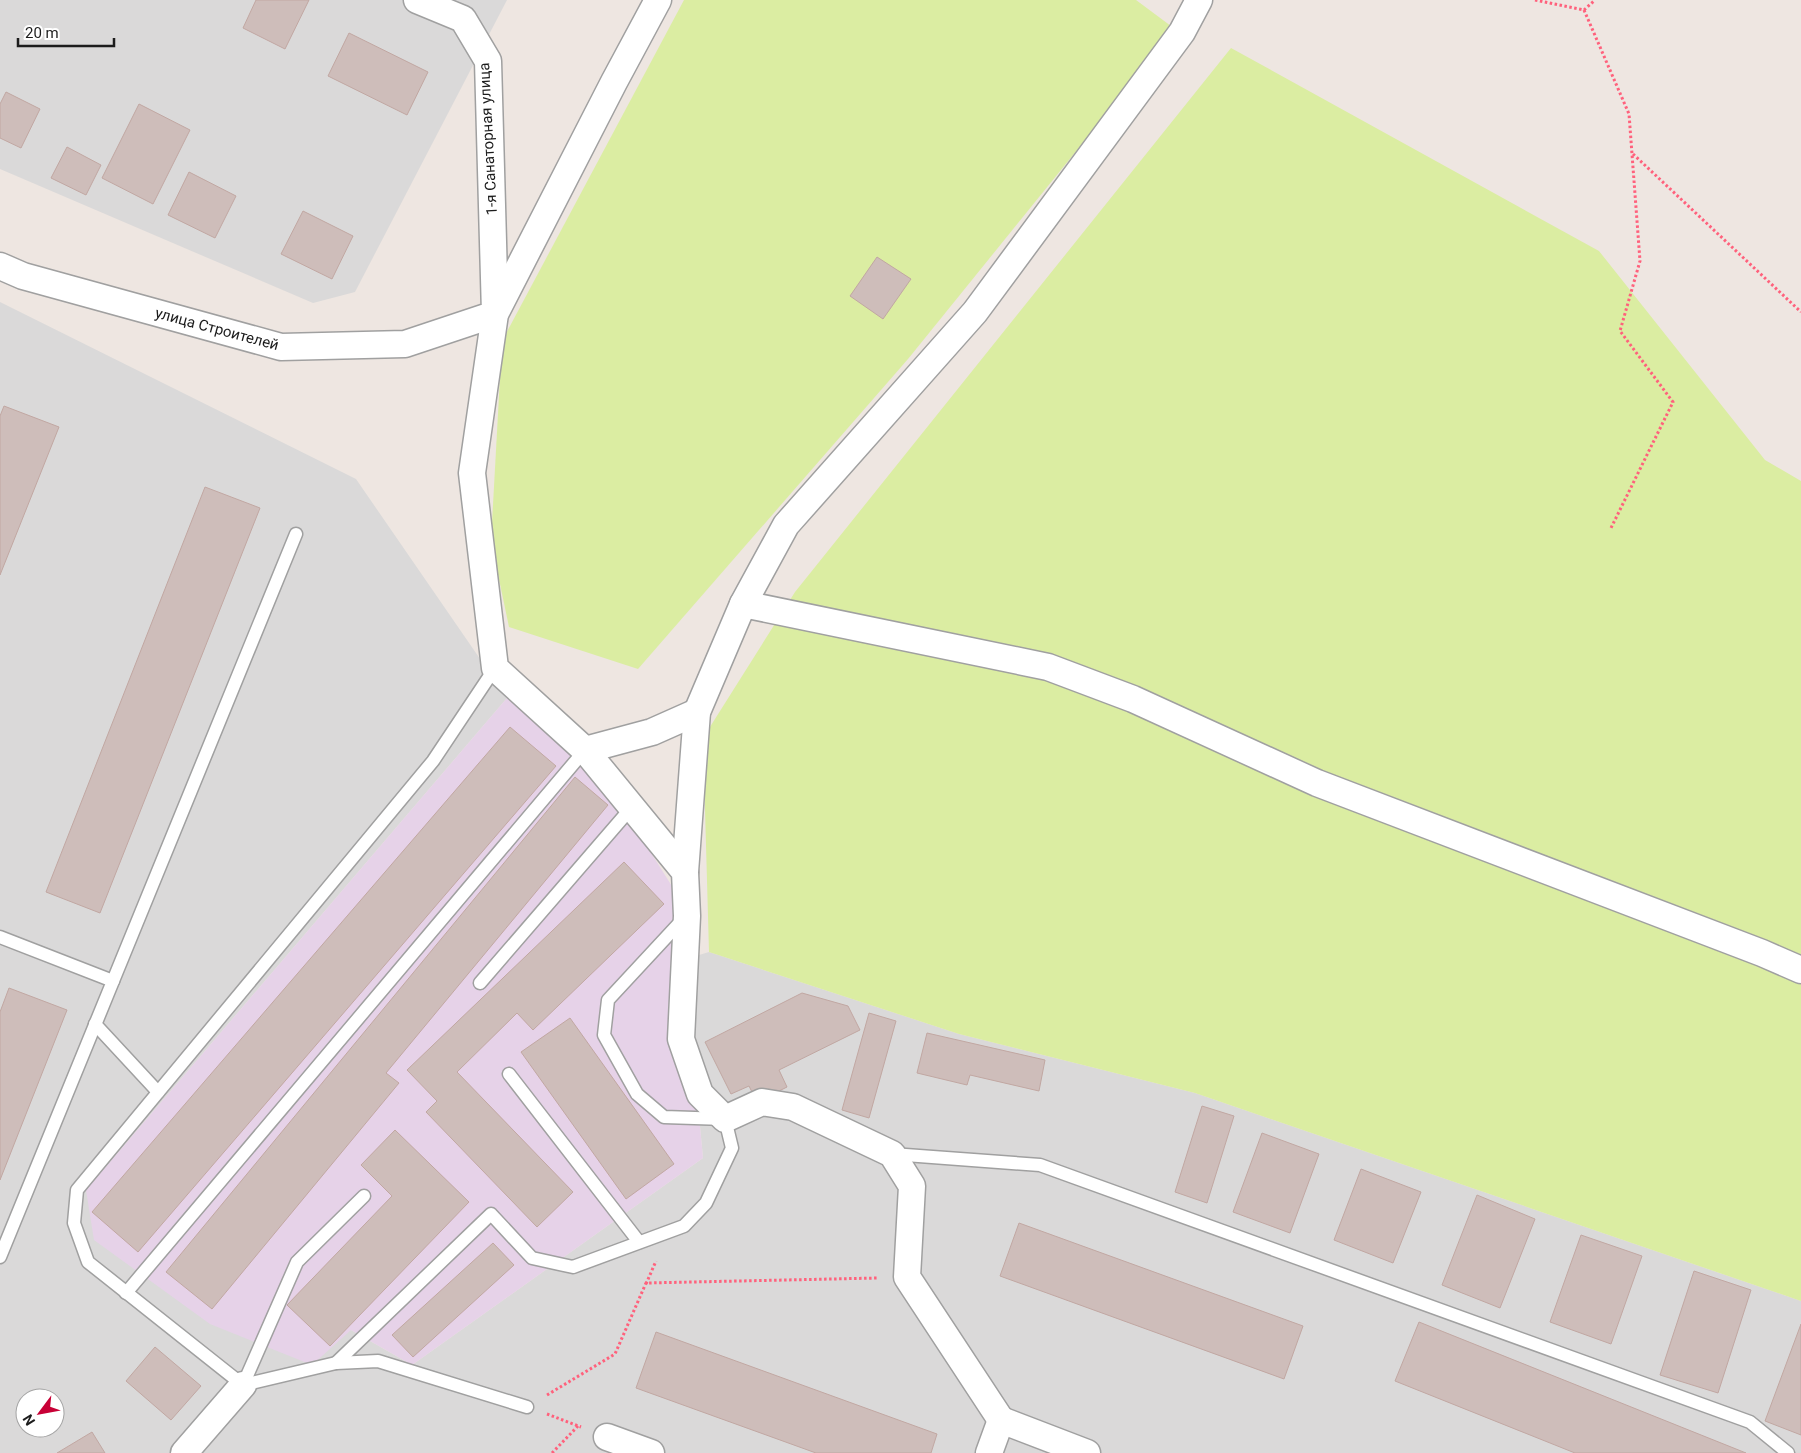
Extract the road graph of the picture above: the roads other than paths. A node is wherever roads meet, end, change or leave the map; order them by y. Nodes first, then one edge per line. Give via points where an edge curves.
1 (417, 0) edge
2 (658, 0) edge
3 (1199, 0) edge
4 (0, 266) edge
5 (495, 314) junction
6 (296, 534) dead end
7 (743, 604) junction
8 (495, 668) junction
9 (697, 712) junction
10 (585, 750) junction
11 (632, 807) junction
12 (685, 872) junction
13 (687, 916) junction
14 (0, 937) edge
15 (1801, 970) edge
16 (113, 981) junction
17 (480, 983) dead end
18 (95, 1024) junction
19 (509, 1074) dead end
20 (158, 1092) junction
21 (725, 1119) junction
22 (892, 1154) junction
23 (364, 1196) dead end
24 (639, 1242) junction
25 (0, 1257) edge
26 (126, 1293) junction
27 (336, 1363) junction
28 (243, 1385) junction
29 (527, 1407) road end
30 (1001, 1420) junction
31 (607, 1437) road end
32 (184, 1453) edge
33 (651, 1453) edge
34 (989, 1453) edge
35 (1087, 1453) edge
36 (1788, 1453) edge

1 - 5 street, 1-я Санаторная улица via 464,19 488,62
2 - 5 street
3 - 7 street via 1182,32 975,312 786,524
4 - 5 street, улица Строителей via 23,276 281,347 405,344
5 - 8 street via 472,473
6 - 16 lane
7 - 9 street
7 - 15 street via 1048,667 1133,699 1317,783
8 - 10 street
8 - 20 lane via 433,761
9 - 10 street via 652,732
9 - 12 street
10 - 11 street
10 - 26 lane
11 - 12 street
11 - 17 lane
12 - 13 street
13 - 21 street via 681,1039 700,1094
13 - 21 lane via 608,1000 604,1035 637,1094 664,1117
14 - 16 lane
16 - 18 lane
18 - 20 lane
18 - 25 lane
19 - 24 lane
20 - 26 lane via 77,1190 74,1223 88,1262
21 - 22 street via 762,1102 793,1107
21 - 24 lane via 732,1148 706,1203 684,1226
22 - 30 street via 912,1186 907,1277
22 - 36 lane via 1040,1165 1750,1422
23 - 28 lane via 297,1262
24 - 27 lane via 573,1267 532,1258 491,1214
26 - 28 lane
27 - 28 lane
27 - 29 lane via 378,1361
28 - 32 street
30 - 34 street
30 - 35 street
31 - 33 street

